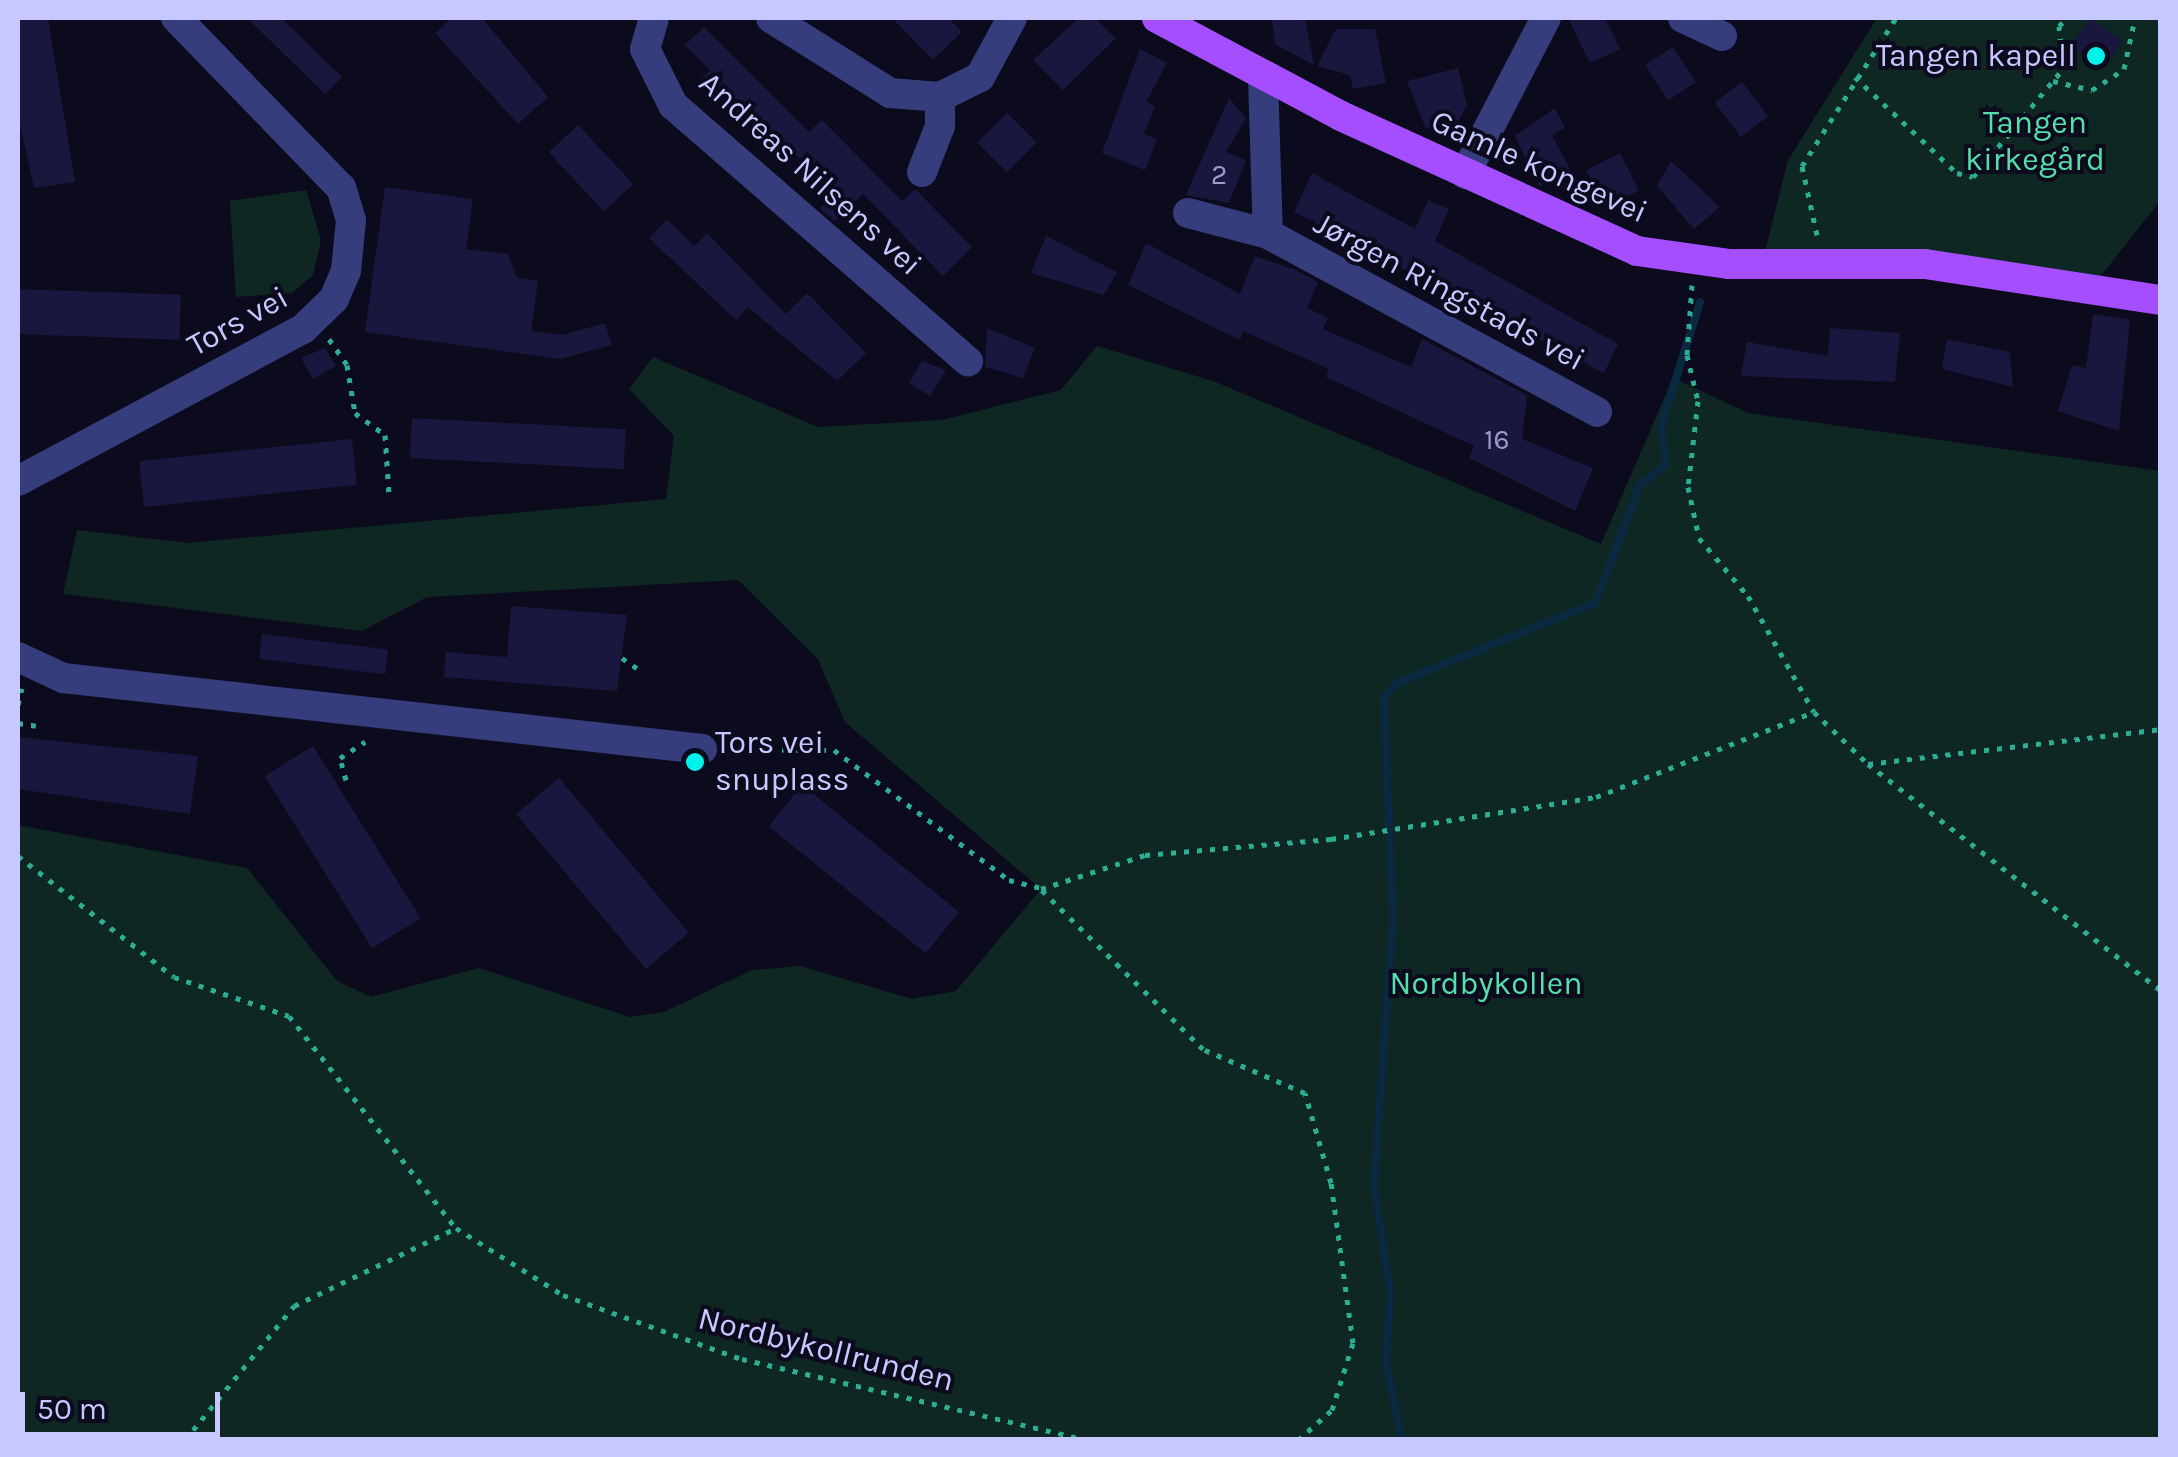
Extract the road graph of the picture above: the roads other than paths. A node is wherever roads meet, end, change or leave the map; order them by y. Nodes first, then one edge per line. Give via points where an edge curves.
1 (176, 18) edge
2 (654, 18) edge
3 (772, 18) edge
4 (1012, 18) edge
5 (1156, 18) edge
6 (1546, 18) edge
7 (1683, 18) edge
8 (1722, 36) dead end
9 (1264, 78) junction
10 (940, 97) junction
11 (922, 172) dead end
12 (1465, 174) junction
13 (1188, 213) dead end
14 (1268, 234) junction
15 (2160, 300) edge
16 (968, 361) dead end
17 (1597, 412) dead end
18 (18, 482) edge
19 (18, 657) edge
20 (702, 749) road end

1 - 18 street, Tors vei via 341,188 351,220 346,271 334,299 303,329
2 - 16 street, Andreas Nilsens vei via 645,49 673,105
3 - 10 street via 890,93
4 - 10 street via 980,77
5 - 9 main road, Gamle kongevei
6 - 12 street
7 - 8 street
9 - 12 main road, Gamle kongevei
9 - 14 street, Jørgen Ringstads vei
10 - 11 street via 940,126
12 - 15 main road, Gamle kongevei via 1611,242 1694,262 1925,264
13 - 14 street, Jørgen Ringstads vei
14 - 17 street, Jørgen Ringstads vei
19 - 20 street via 63,678

